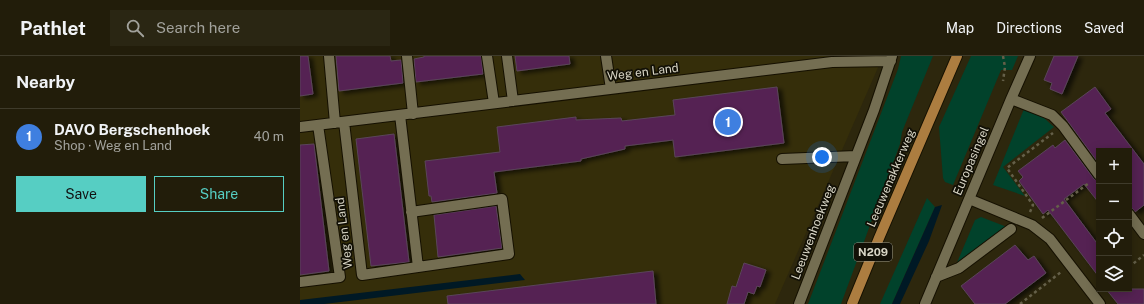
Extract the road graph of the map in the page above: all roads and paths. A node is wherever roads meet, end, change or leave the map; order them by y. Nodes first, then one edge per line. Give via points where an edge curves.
1 (329, 56) edge
2 (407, 56) edge
3 (487, 56) edge
4 (507, 56) edge
5 (606, 56) edge
6 (957, 56) edge
7 (1030, 56) edge
8 (891, 59) edge
9 (611, 89) junction
10 (1011, 99) junction
11 (513, 101) junction
12 (494, 104) junction
13 (413, 114) junction
14 (400, 115) junction
15 (339, 122) junction
16 (318, 125) junction
17 (1063, 126) junction
18 (300, 127) edge
19 (856, 156) junction
20 (782, 159) dead end
21 (1096, 177) edge
22 (969, 199) junction
23 (411, 212) junction
24 (1132, 218) edge
25 (1029, 223) junction
26 (1011, 229) dead end
27 (1144, 234) edge
28 (1144, 255) edge
29 (1071, 265) junction
30 (1132, 265) edge
31 (418, 267) junction
32 (936, 277) junction
33 (300, 282) edge
34 (799, 304) edge
35 (852, 304) edge
36 (924, 304) edge
37 (1020, 304) edge
38 (1100, 304) edge

1 - 15 street
2 - 13 street
3 - 12 street
4 - 11 street
5 - 9 street
6 - 35 main road, Leeuwenakkerweg / N209
7 - 10 street, Europasingel
8 - 9 street, Weg en Land via 832,62
8 - 19 street, Leeuwenhoekweg
9 - 11 street, Weg en Land
10 - 17 street via 1052,115
10 - 22 street, Europasingel
11 - 12 street, Weg en Land
12 - 13 street, Weg en Land
13 - 14 street, Weg en Land
14 - 15 street, Weg en Land
14 - 23 street
15 - 16 street, Weg en Land
15 - 31 street, Weg en Land via 362,275
16 - 18 street, Weg en Land
16 - 33 street, Weg en Land via 340,277
17 - 21 street
17 - 25 path via 1007,168 1033,205
19 - 20 street
19 - 34 street, Leeuwenhoekweg
21 - 25 path
22 - 25 street
22 - 32 street, Europasingel
23 - 31 street
23 - 31 street via 502,199 509,254
24 - 27 street
25 - 29 street via 1050,240
26 - 32 street via 959,268
28 - 30 path
29 - 37 path
29 - 38 street
32 - 36 street, Europasingel

